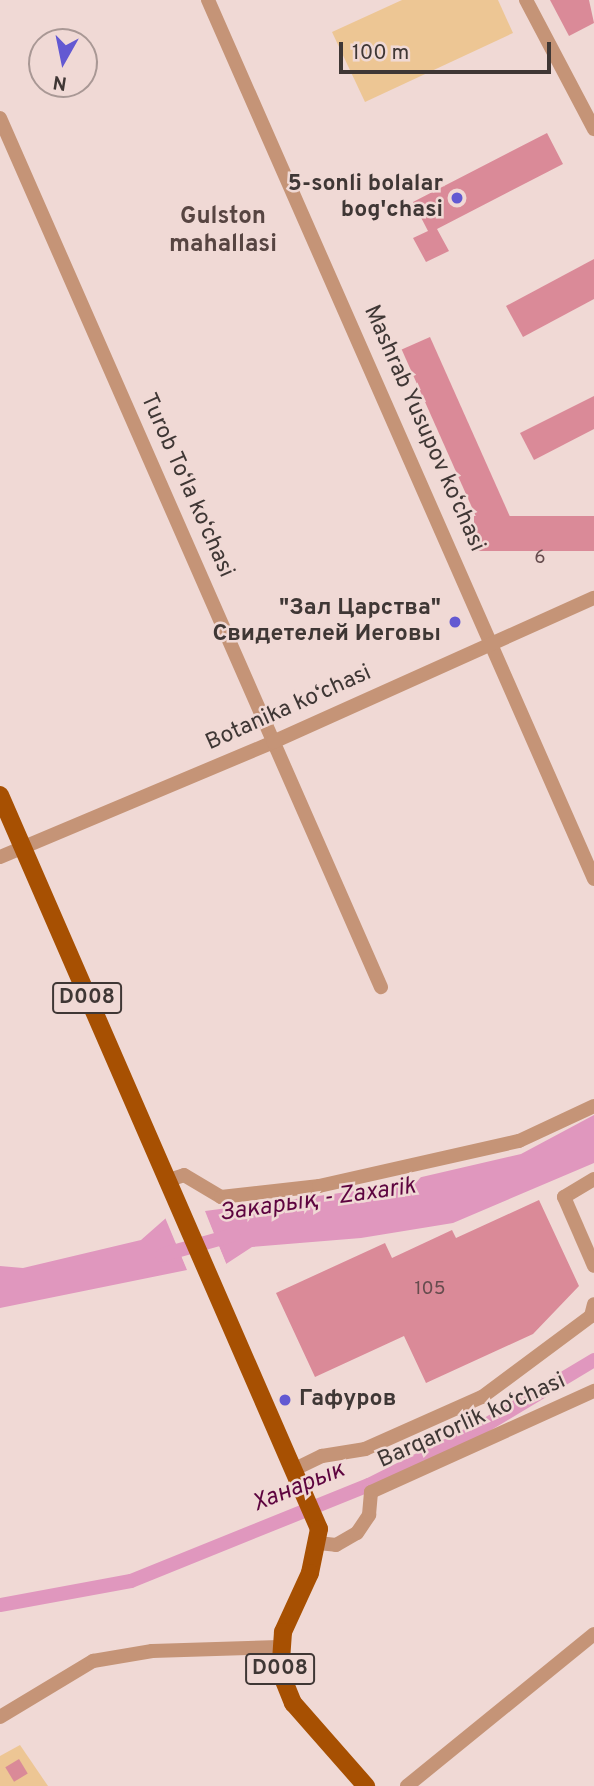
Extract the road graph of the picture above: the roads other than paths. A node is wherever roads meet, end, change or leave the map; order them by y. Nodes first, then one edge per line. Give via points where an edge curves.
1 (208, 0) edge
2 (526, 0) edge
3 (0, 118) edge
4 (594, 129) edge
5 (594, 598) edge
6 (494, 644) junction
7 (273, 742) junction
8 (0, 795) edge
9 (23, 847) junction
10 (0, 857) edge
11 (594, 879) edge
12 (381, 987) dead end
13 (594, 1106) edge
14 (594, 1179) edge
15 (166, 1181) junction
16 (594, 1266) edge
17 (593, 1312) edge
18 (594, 1391) edge
19 (295, 1469) junction
20 (319, 1536) junction
21 (594, 1634) edge
22 (279, 1647) junction
23 (0, 1717) edge
24 (366, 1786) edge
25 (407, 1786) edge

1 - 6 street, Mashrab Yusupov ko‘chasi
2 - 4 street
3 - 7 street, Turob To‘la ko‘chasi
5 - 6 street, Botanika ko‘chasi
6 - 7 street, Botanika ko‘chasi
6 - 11 street, Mashrab Yusupov ko‘chasi
7 - 9 street, Botanika ko‘chasi
7 - 12 street, Turob To‘la ko‘chasi
8 - 9 main road, D008
9 - 10 street, Botanika ko‘chasi
9 - 15 main road, D008
13 - 15 street via 519,1142 319,1186 221,1197 184,1175
14 - 16 street via 564,1197
15 - 19 main road, D008
17 - 19 street via 482,1397 365,1449 322,1456
18 - 20 street, Barqarorlik ko‘chasi via 371,1492 369,1515 356,1533 336,1545
19 - 20 main road, D008
20 - 22 main road, D008
21 - 25 street
22 - 23 street via 152,1651 93,1661
22 - 24 main road, D008 via 281,1678 293,1703

